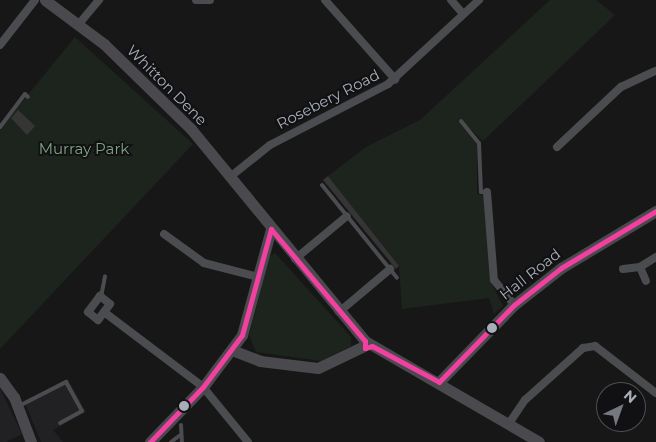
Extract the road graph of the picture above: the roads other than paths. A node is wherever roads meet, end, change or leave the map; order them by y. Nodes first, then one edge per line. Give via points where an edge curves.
1 (34, 0) edge
2 (46, 0) edge
3 (99, 0) edge
4 (196, 0) edge
5 (210, 0) edge
6 (324, 0) edge
7 (451, 0) edge
8 (479, 0) edge
9 (463, 14) junction
10 (78, 24) junction
11 (0, 45) edge
12 (656, 71) edge
13 (395, 79) junction
14 (28, 97) dead end
15 (461, 121) dead end
16 (0, 127) edge
17 (557, 146) dead end
18 (230, 177) junction
19 (322, 185) dead end
20 (487, 192) joint
21 (655, 212) edge
22 (347, 216) junction
23 (271, 229) junction
24 (164, 234) dead end
25 (656, 257) edge
26 (295, 259) junction
27 (640, 267) junction
28 (624, 269) dead end
29 (390, 270) junction
30 (105, 276) dead end
31 (259, 277) junction
32 (397, 278) dead end
33 (646, 280) dead end
34 (101, 297) junction
35 (514, 305) junction
36 (104, 312) junction
37 (339, 312) junction
38 (367, 344) junction
39 (232, 350) junction
40 (439, 382) junction
41 (2, 385) edge
42 (203, 387) junction
43 (656, 393) edge
44 (17, 407) junction
45 (510, 422) junction
46 (60, 423) dead end
47 (181, 425) dead end
48 (180, 436) junction
49 (31, 442) edge
50 (150, 442) edge
51 (171, 442) edge
52 (182, 442) edge
53 (248, 442) edge
54 (539, 442) edge

1 - 11 street
2 - 10 street, Whitton Dene
3 - 10 street
4 - 5 street
6 - 13 street
7 - 9 street
8 - 9 street, Rosebery Road
9 - 13 street, Rosebery Road
10 - 18 street, Whitton Dene via 158,95
12 - 17 street via 621,87
13 - 18 street, Rosebery Road via 270,145
14 - 16 lane via 25,94
15 - 20 lane via 479,143 481,192
18 - 23 street, Whitton Dene
19 - 22 lane
20 - 35 street via 494,280
21 - 35 street, Hall Road via 582,254
22 - 26 street
22 - 29 lane
23 - 26 street, Whitton Dene
23 - 31 street
24 - 31 street via 204,263
25 - 27 street
26 - 37 street, Whitton Dene
27 - 28 street
27 - 33 street
29 - 32 lane
29 - 37 street
30 - 34 lane
31 - 39 street via 242,335
34 - 36 street via 110,304
34 - 36 street via 88,312 98,320
35 - 40 street, Hall Road
36 - 42 street
37 - 38 street, Whitton Dene
38 - 39 street via 318,368 260,361
38 - 40 street, Whitton Dene
39 - 42 street
40 - 45 street, Whitton Dene
41 - 44 street
42 - 50 street
42 - 53 street
43 - 45 street via 595,346 583,348 525,400
44 - 46 lane via 66,382 82,411
44 - 49 street
45 - 54 street, Whitton Dene
47 - 48 lane
48 - 51 lane
48 - 52 lane

